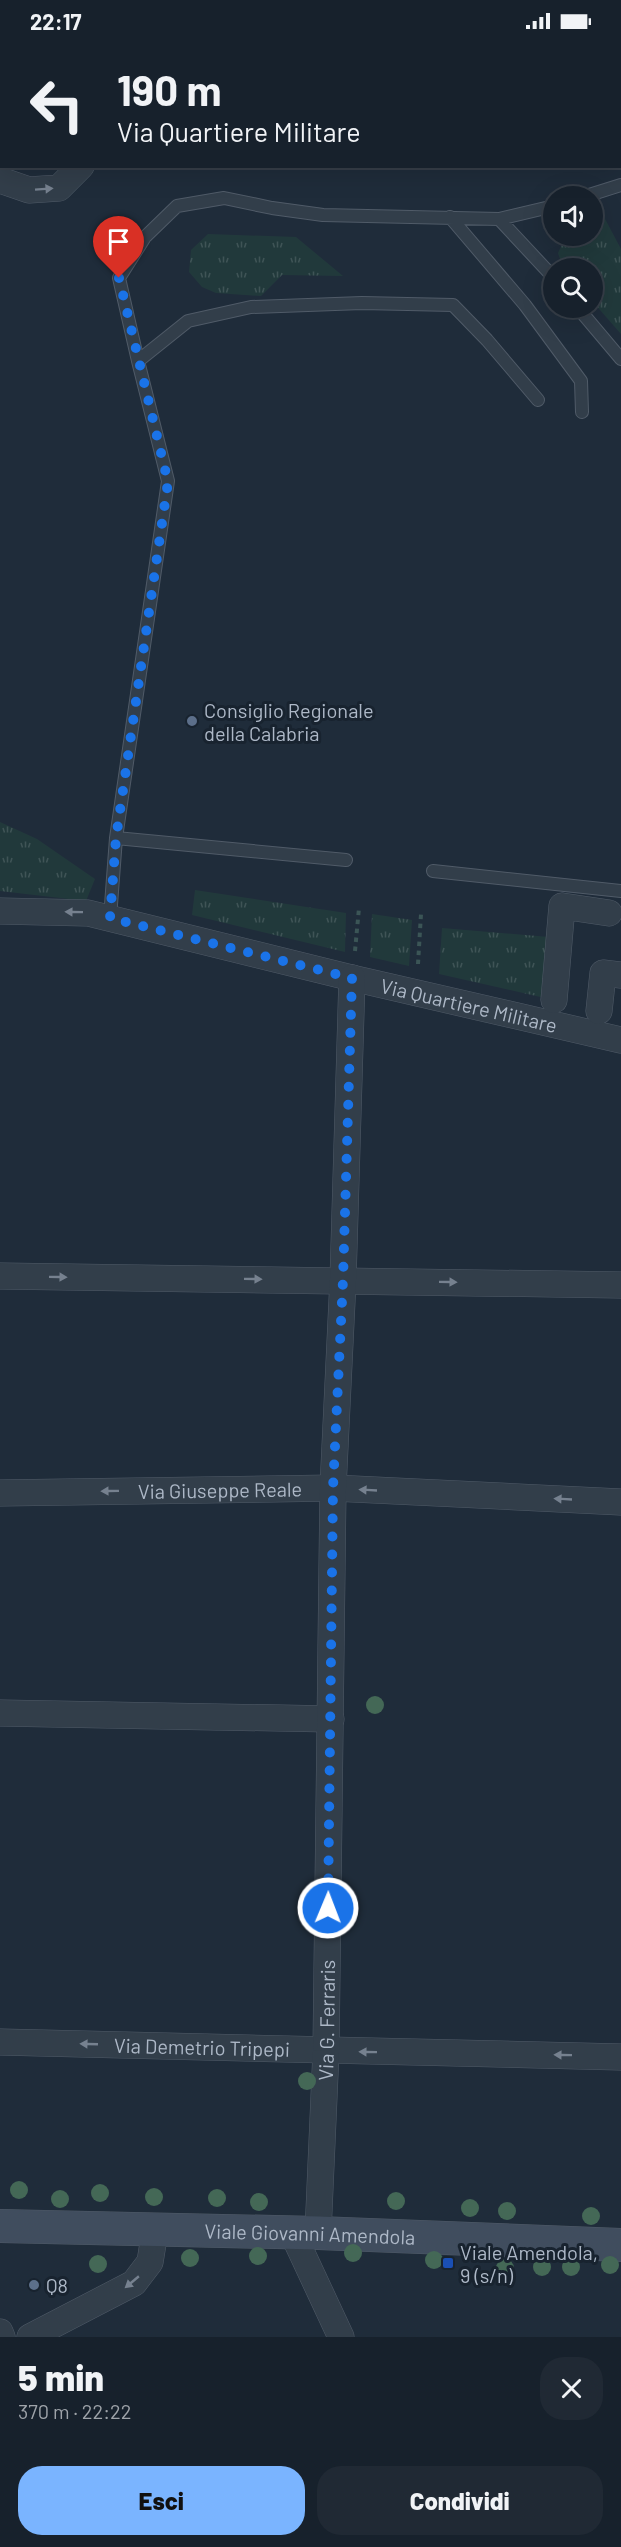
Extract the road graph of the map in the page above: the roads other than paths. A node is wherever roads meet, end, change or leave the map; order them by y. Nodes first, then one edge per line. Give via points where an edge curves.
1 (79, 168) edge
2 (0, 180) edge
3 (621, 185) edge
4 (603, 191) edge
5 (543, 209) edge
6 (450, 217) junction
7 (499, 219) junction
8 (543, 266) edge
9 (586, 318) edge
10 (621, 359) edge
11 (138, 361) junction
12 (538, 400) dead end
13 (582, 412) dead end
14 (116, 838) junction
15 (346, 860) dead end
16 (433, 871) dead end
17 (615, 902) edge
18 (0, 911) edge
19 (110, 918) junction
20 (353, 966) junction
21 (621, 975) edge
22 (554, 1000) dead end
23 (599, 1011) dead end
24 (621, 1040) edge
25 (0, 1276) edge
26 (343, 1280) junction
27 (621, 1285) edge
28 (333, 1488) junction
29 (0, 1493) edge
30 (621, 1503) edge
31 (0, 1713) edge
32 (331, 1719) junction
33 (0, 2042) edge
34 (326, 2051) junction
35 (621, 2057) edge
36 (0, 2226) edge
37 (155, 2231) junction
38 (306, 2234) junction
39 (621, 2245) edge
40 (0, 2332) edge
41 (2, 2337) edge
42 (30, 2337) edge
43 (341, 2337) edge

2 -> 1 street via 29,190 59,188
3 - 4 lane
5 - 7 lane
6 - 7 lane
6 - 11 lane via 323,215 224,198 177,206 145,237 119,278
6 - 13 lane via 525,305 581,381
7 - 8 lane
9 - 10 lane
11 - 12 lane via 188,321 251,307 453,305
11 - 14 lane via 168,482
14 - 15 lane
14 - 19 lane
16 - 17 lane
17 - 22 street via 562,906
19 -> 18 street, Via Quartiere Militare via 88,913
19 - 20 street, Via Quartiere Militare
20 - 24 street, Via Quartiere Militare
20 - 26 street, Via G. Ferraris
21 - 23 street via 603,972
25 -> 26 street
26 -> 27 street
26 - 28 street, Via G. Ferraris
28 -> 29 street, Via Giuseppe Reale
30 -> 28 street, Via Giuseppe Reale
28 - 32 street, Via G. Ferraris
31 - 32 street
32 - 34 street, Via G. Ferraris
34 -> 33 street, Via Demetrio Tripepi
35 -> 34 street, Via Demetrio Tripepi
34 - 38 street, Via G. Ferraris
36 - 37 street, Viale Giovanni Amendola
37 - 38 street, Viale Giovanni Amendola
37 -> 42 street via 150,2262 134,2283
38 - 39 street, Viale Giovanni Amendola
38 - 43 street
40 - 41 street

